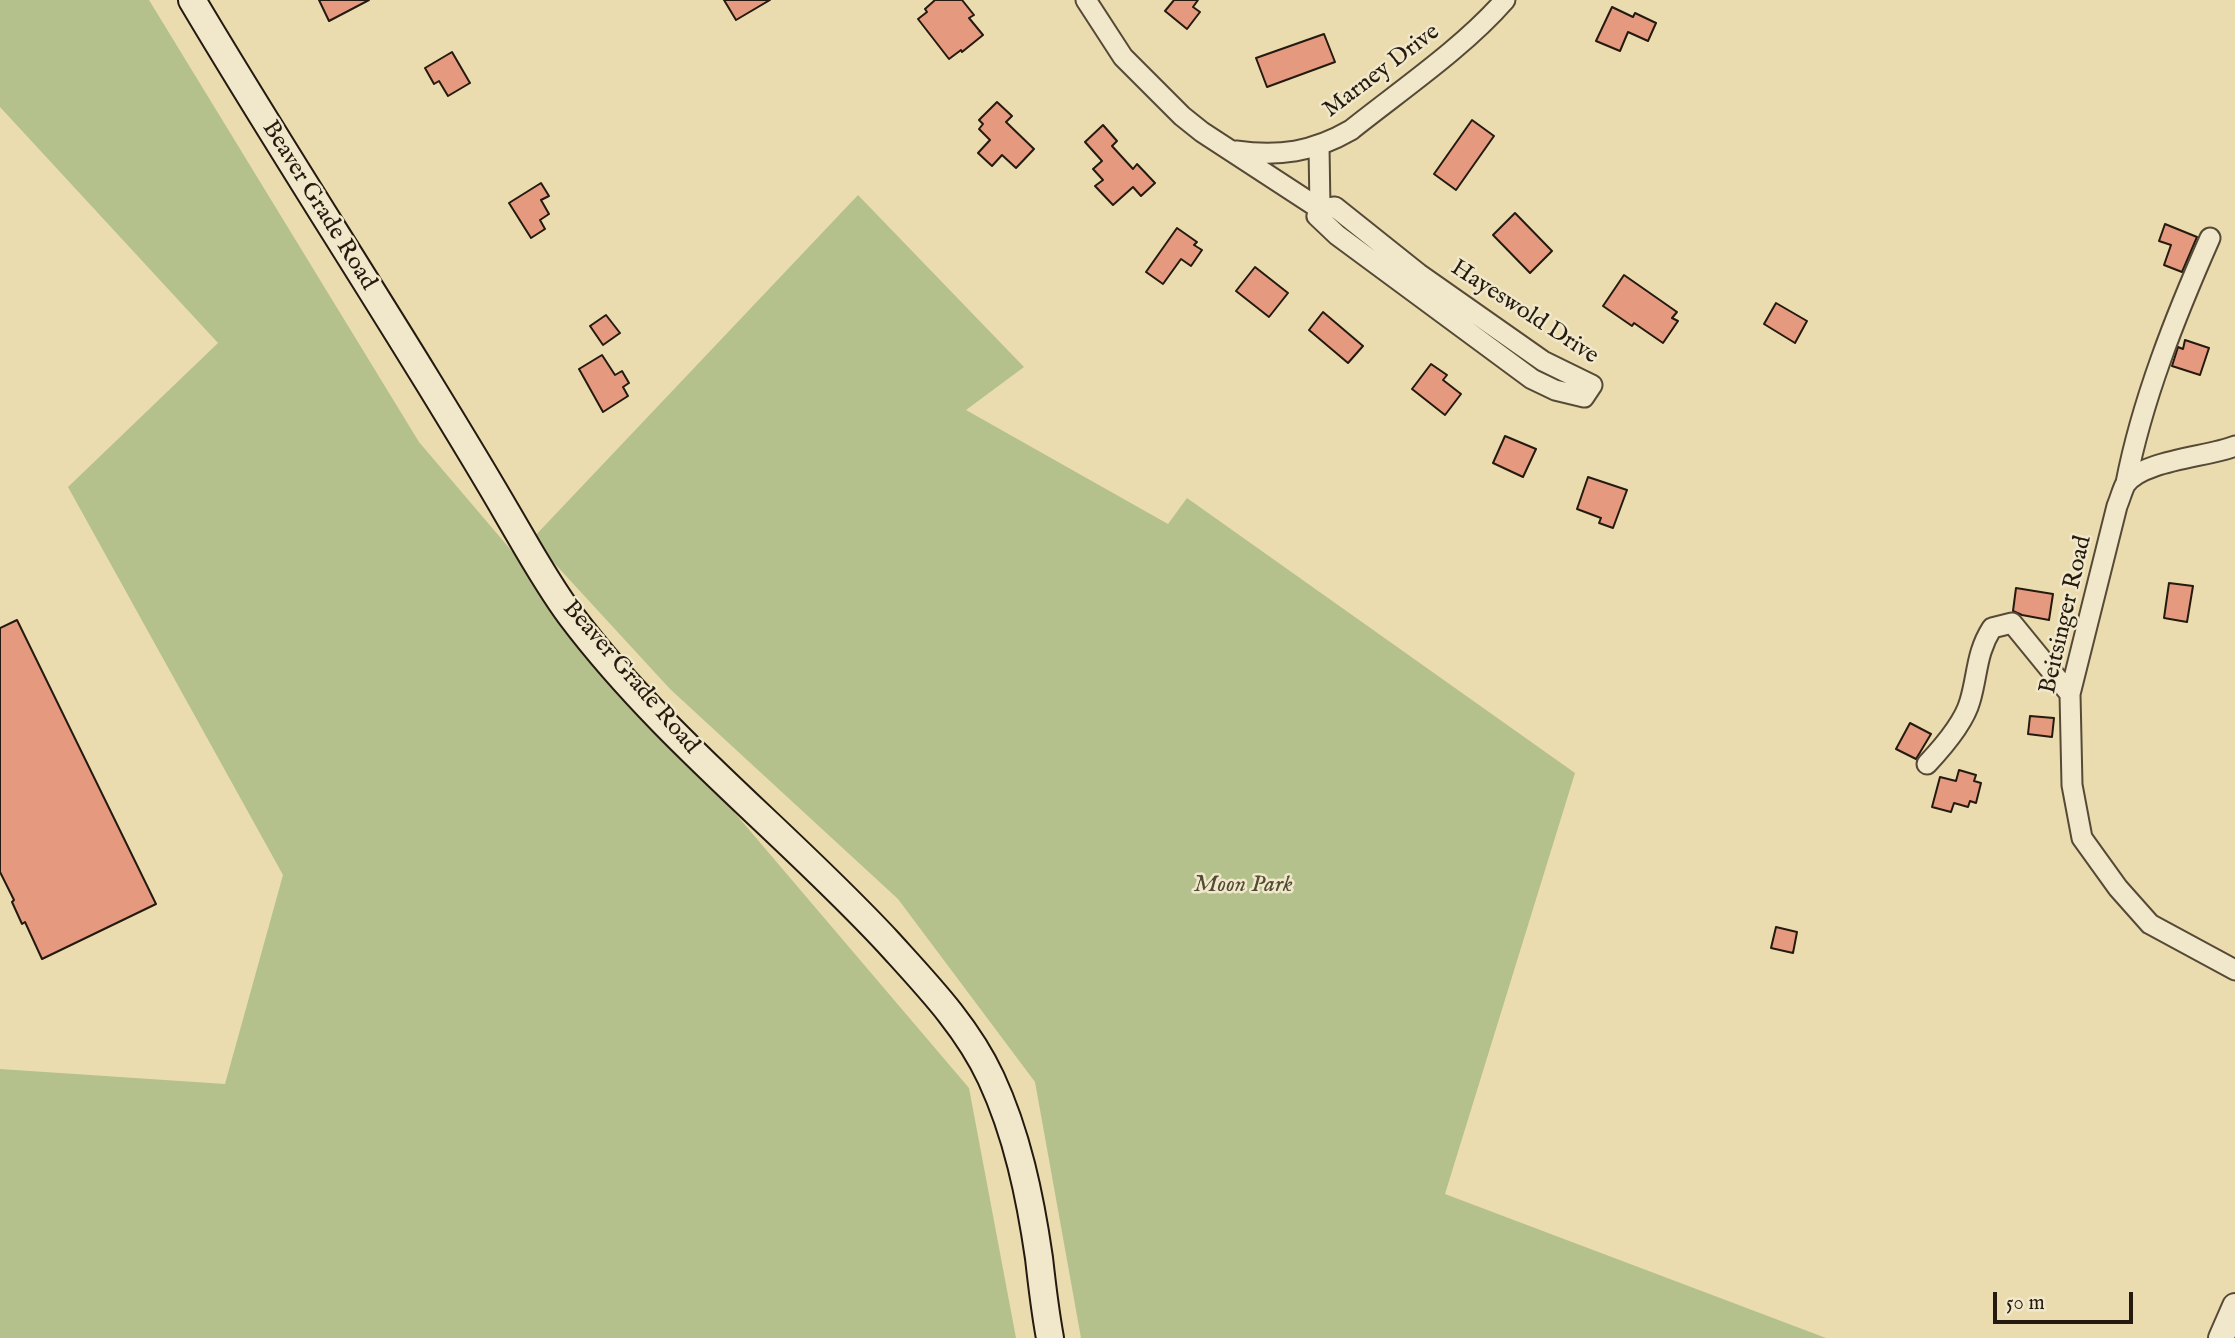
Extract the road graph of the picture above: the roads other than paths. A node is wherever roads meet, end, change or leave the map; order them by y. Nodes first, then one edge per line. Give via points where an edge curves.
1 (192, 0) edge
2 (1086, 0) edge
3 (1505, 0) edge
4 (1319, 146) junction
5 (1231, 151) junction
6 (1320, 209) junction
7 (2210, 238) dead end
8 (2235, 446) edge
9 (2126, 482) junction
10 (2070, 694) junction
11 (1927, 764) dead end
12 (2235, 970) edge
13 (2235, 1306) edge
14 (1050, 1338) edge
15 (2221, 1338) edge

1 - 14 main road, Beaver Grade Road via 570,615 674,733 883,937 933,991 981,1058 1020,1158
2 - 5 street, Hayeswold Drive via 1141,77 1182,116
3 - 4 street, Marney Drive via 1437,63 1351,130
4 - 5 street, Marney Drive via 1278,154
4 - 6 street
5 - 6 street, Hayeswold Drive
6 - 6 street, Hayeswold Drive via 1317,216 1337,235 1532,379 1576,396 1584,397 1589,391 1592,385 1543,361 1419,274 1335,206
7 - 9 street, Beitsinger Road via 2153,382
8 - 9 street via 2175,460
9 - 10 street, Beitsinger Road
10 - 11 street via 2012,623 1992,628 1978,659 1970,703
10 - 12 street, Beitsinger Road via 2072,785 2082,838 2150,923
13 - 15 street

